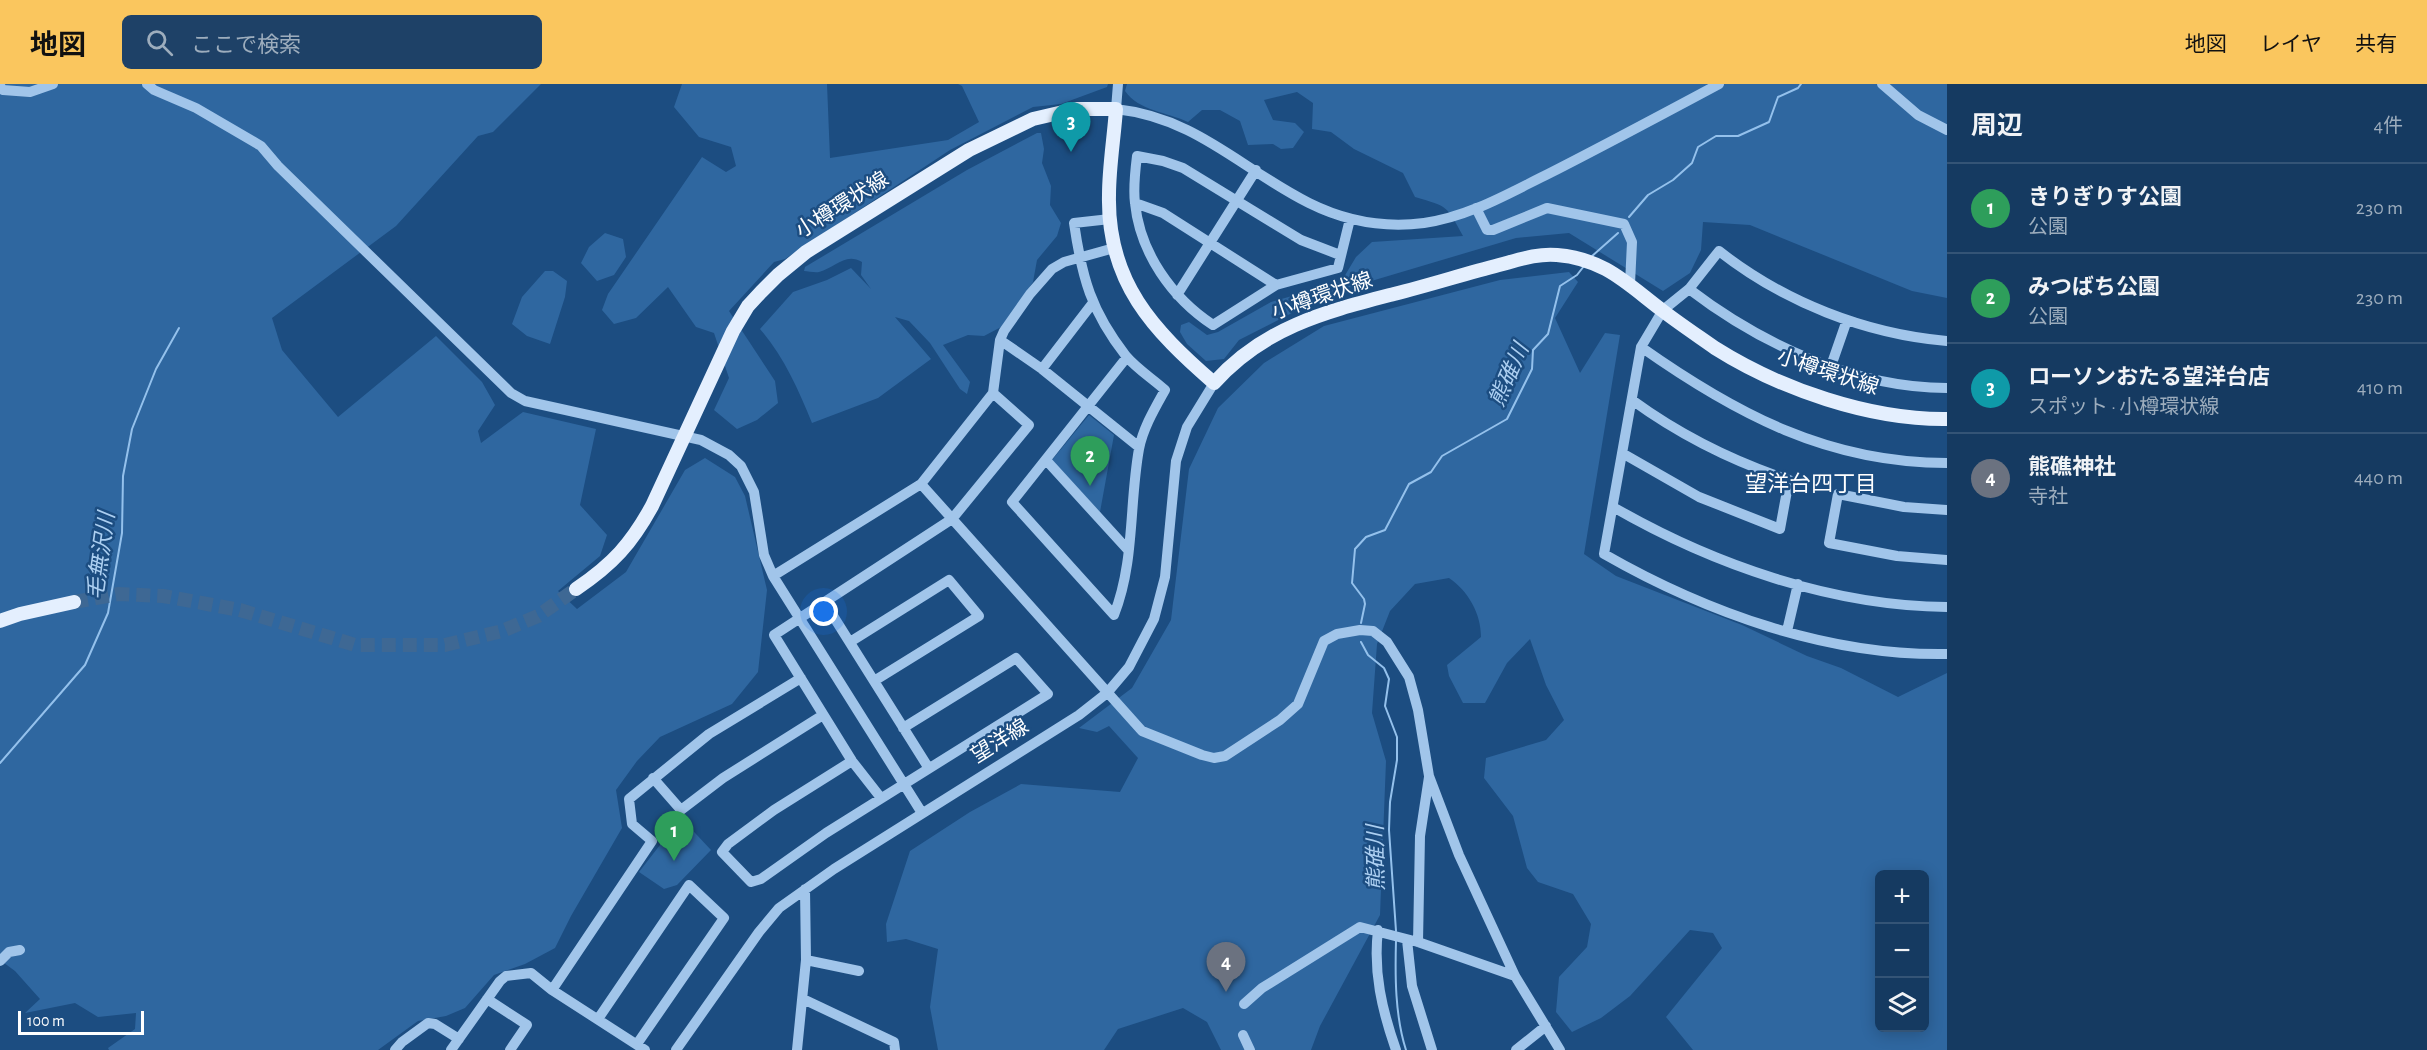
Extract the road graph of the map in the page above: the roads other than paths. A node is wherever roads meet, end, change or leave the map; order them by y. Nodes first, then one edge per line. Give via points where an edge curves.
1 (53, 84) edge
2 (147, 84) edge
3 (1118, 84) edge
4 (1719, 84) edge
5 (1882, 84) edge
6 (0, 86) edge
7 (1116, 109) junction
8 (1947, 130) edge
9 (1256, 170) junction
10 (1237, 202) junction
11 (1135, 203) junction
12 (1476, 208) junction
13 (1110, 219) junction
14 (1350, 219) junction
15 (1210, 243) junction
16 (1114, 248) junction
17 (1340, 255) junction
18 (1079, 258) junction
19 (1630, 284) junction
20 (1275, 285) junction
21 (1689, 289) junction
22 (1177, 295) junction
23 (1092, 304) junction
24 (1663, 310) junction
25 (1847, 320) junction
26 (1000, 340) junction
27 (1947, 341) edge
28 (1641, 347) junction
29 (1128, 357) junction
30 (1831, 366) junction
31 (1042, 369) junction
32 (1214, 383) junction
33 (1947, 388) edge
34 (993, 393) junction
35 (1632, 400) junction
36 (1087, 408) junction
37 (1947, 419) edge
38 (684, 437) junction
39 (1139, 447) junction
40 (1622, 453) junction
41 (1046, 460) junction
42 (1947, 463) edge
43 (921, 484) junction
44 (1613, 507) junction
45 (1947, 510) edge
46 (952, 519) junction
47 (1128, 550) junction
48 (1947, 560) edge
49 (773, 576) junction
50 (1798, 584) junction
51 (576, 589) tunnel mouth
52 (74, 602) tunnel mouth
53 (825, 603) junction
54 (1947, 607) edge
55 (799, 618) junction
56 (0, 621) edge
57 (1787, 631) junction
58 (850, 642) junction
59 (1947, 654) edge
60 (801, 678) junction
61 (874, 681) junction
62 (1107, 693) junction
63 (823, 715) junction
64 (903, 728) junction
65 (852, 761) junction
66 (928, 767) junction
67 (1429, 776) junction
68 (653, 778) junction
69 (904, 783) junction
70 (881, 798) junction
71 (922, 813) junction
72 (805, 889) junction
73 (1378, 930) junction
74 (1409, 940) junction
75 (20, 951) dead end
76 (806, 960) junction
77 (0, 962) edge
78 (859, 971) dead end
79 (1515, 976) junction
80 (552, 990) junction
81 (487, 999) junction
82 (803, 999) junction
83 (1244, 1004) dead end
84 (598, 1019) junction
85 (1546, 1026) junction
86 (1243, 1035) dead end
87 (459, 1039) junction
88 (641, 1047) edge
89 (396, 1050) edge
90 (451, 1050) edge
91 (510, 1050) edge
92 (676, 1050) edge
93 (797, 1050) edge
94 (895, 1050) edge
95 (1250, 1050) edge
96 (1396, 1050) edge
97 (1432, 1050) edge
98 (1516, 1050) edge
99 (1560, 1050) edge

1 - 6 street via 30,93 3,90
2 - 38 street via 261,146 511,393 525,401
3 - 7 street
4 - 12 street
5 - 8 street via 1918,115
7 - 9 street via 1158,116 1180,125
7 - 13 main road
7 - 38 main road, 小樽環状線 via 1057,112 1017,125 969,150 806,252 748,306
9 - 10 street
9 - 14 street via 1310,203
10 - 11 street via 1183,168 1137,156
10 - 15 street
10 - 17 street via 1301,240
11 - 15 street via 1163,213
11 - 22 street via 1147,248
12 - 14 street via 1426,223 1379,224
12 - 19 street via 1486,230 1547,208 1624,224 1632,242
13 - 16 main road
13 - 18 street via 1074,223
14 - 17 street
15 - 20 street
15 - 22 street
16 - 18 street
16 - 32 main road via 1127,284 1153,325
17 - 20 street via 1338,268
18 - 23 street
18 - 26 street via 1064,262 1041,279
19 - 24 main road, 小樽環状線
19 - 32 main road, 小樽環状線 via 1600,265 1555,254 1536,256 1296,324 1259,342
20 - 22 street via 1213,325
21 - 24 street
21 - 25 street via 1719,251 1782,291
21 - 30 street via 1757,333
23 - 29 street
23 - 31 street
24 - 28 street
24 - 37 main road, 小樽環状線 via 1732,357 1800,390 1906,417
25 - 27 street via 1903,335
25 - 30 street
26 - 31 street
26 - 34 street
28 - 35 street
28 - 42 street via 1721,400 1786,432 1859,453 1911,462
29 - 36 street
29 - 39 street via 1165,390
30 - 33 street via 1890,382
31 - 36 street
32 - 62 street, 望洋線 via 1187,427 1176,461 1165,577 1154,619 1129,667
34 - 43 street
34 - 46 street via 1029,425
35 - 40 street
35 - 40 street via 1704,445 1788,480 1779,529 1699,497
36 - 39 street
36 - 41 street
38 - 49 street via 718,448 741,466 754,492 764,555
38 - 51 main road, 小樽環状線 via 637,534 597,575
39 - 47 street
40 - 44 street
41 - 47 street
41 - 47 street via 1012,502 1114,615 1126,577
43 - 46 street
43 - 49 street
44 - 50 street via 1706,553
44 - 57 street via 1604,554 1698,600
45 - 48 street via 1904,507 1838,494 1829,543 1897,556
46 - 53 street
46 - 62 street
49 - 55 street
50 - 54 street via 1887,603
50 - 57 street
52 - 56 main road
53 - 55 street
53 - 58 street
55 - 60 street via 774,635
55 - 69 street
57 - 59 street via 1870,649
58 - 61 street
58 - 61 street via 948,580 979,616
60 - 63 street
60 - 68 street via 709,734
61 - 64 street
62 - 67 street via 1142,731 1202,755 1225,756 1298,704 1324,641 1337,634 1373,631 1387,642 1409,676
62 - 71 street, 望洋線 via 1079,715
63 - 65 street
63 - 68 street via 723,778 681,810
64 - 66 street
64 - 66 street via 1016,658 1048,694
65 - 70 street
65 - 70 street via 774,810 723,852 751,882 761,879
66 - 69 street
67 - 74 street
67 - 79 street via 1459,855
68 - 80 street via 629,800 632,824 652,841
69 - 70 street
69 - 71 street
71 - 72 street, 望洋線
72 - 76 street
72 - 92 street, 望洋線 via 779,908 759,932
73 - 74 street
73 - 83 street via 1360,927 1262,988
73 - 96 street via 1374,956 1379,998
74 - 79 street
74 - 97 street via 1412,986
75 - 77 street via 9,952
76 - 78 street
76 - 82 street
79 - 85 street
80 - 81 street via 531,973 506,976
80 - 84 street
81 - 87 street
81 - 91 street via 527,1025
82 - 93 street
82 - 94 street via 894,1042
84 - 88 street
84 - 88 street via 689,885 724,918
85 - 98 street
85 - 99 street
86 - 95 street
87 - 89 street via 428,1023
87 - 90 street

